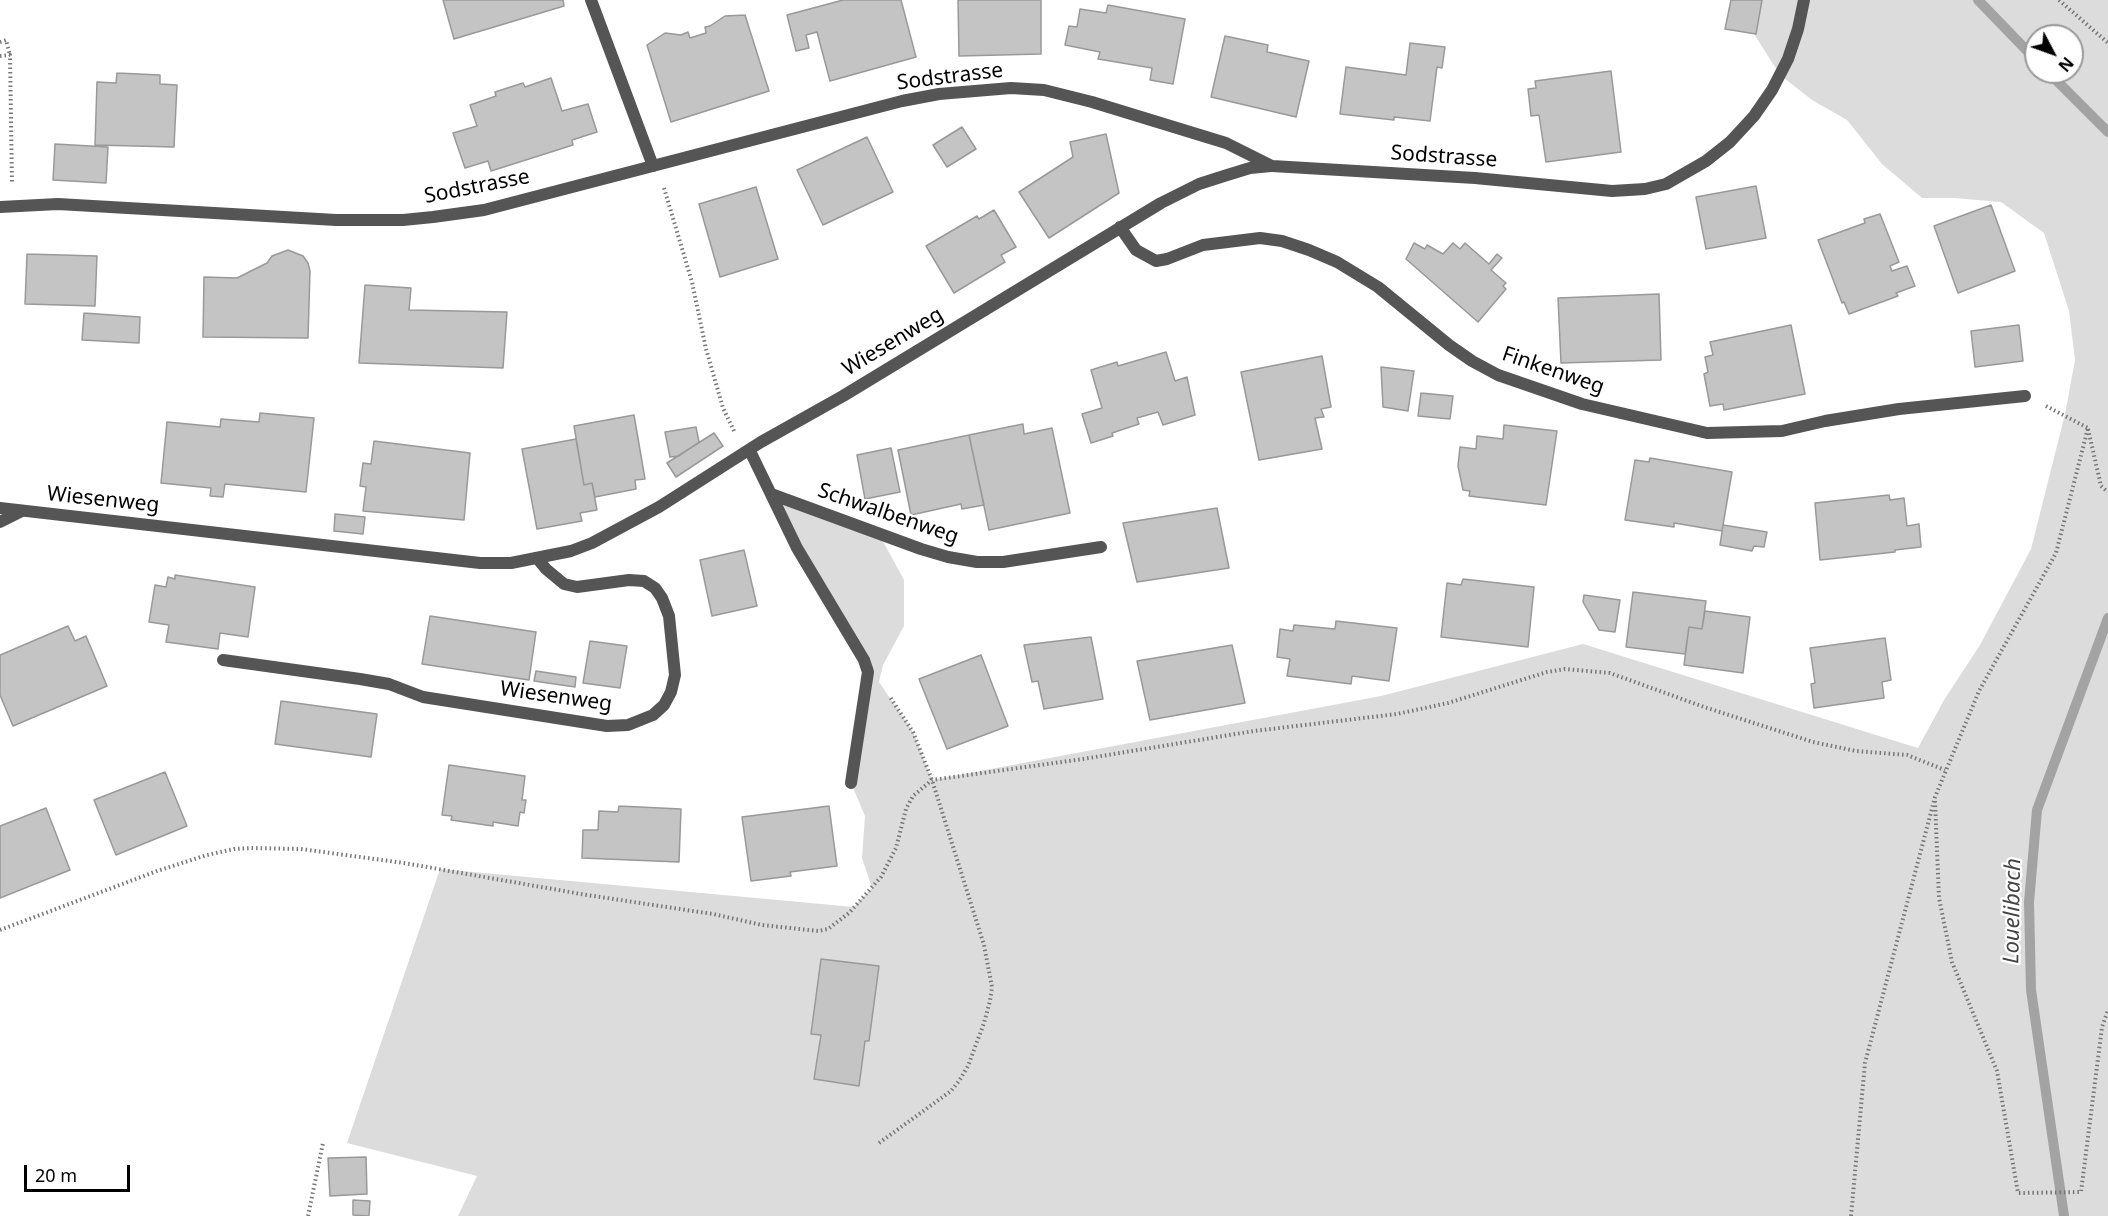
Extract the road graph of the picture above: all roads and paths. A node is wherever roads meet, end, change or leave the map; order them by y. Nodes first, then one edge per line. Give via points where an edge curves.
1 (591, 0) edge
2 (1804, 0) edge
3 (2059, 0) edge
4 (0, 42) edge
5 (2108, 43) edge
6 (9, 55) junction
7 (0, 56) edge
8 (655, 165) junction
9 (1272, 166) junction
10 (6, 206) edge
11 (1120, 227) junction
12 (2025, 396) joint
13 (728, 422) dead end
14 (2088, 428) junction
15 (750, 451) junction
16 (2108, 492) edge
17 (771, 494) junction
18 (0, 508) edge
19 (22, 511) junction
20 (0, 522) edge
21 (1101, 548) dead end
22 (537, 558) junction
23 (223, 660) dead end
24 (864, 660) junction
25 (1945, 770) junction
26 (932, 780) junction
27 (851, 783) dead end
28 (1935, 797) junction
29 (0, 930) edge
30 (2108, 1010) edge
31 (323, 1143) dead end
32 (879, 1143) dead end
33 (308, 1216) edge
34 (1851, 1216) edge

1 - 8 street
2 - 9 street, Sodstrasse via 1788,59 1754,116 1706,161 1666,184 1612,191
3 - 5 path
4 - 6 path via 6,40
6 - 7 path
6 - 10 path
8 - 9 street, Sodstrasse via 902,100 1011,88 1044,90 1092,102 1226,143
8 - 10 street, Sodstrasse via 484,210 403,220 336,220 58,204
8 - 13 path via 692,282 706,349
9 - 11 street, Wiesenweg via 1250,168 1199,184
11 - 12 street, Finkenweg via 1136,250 1156,261 1203,245 1260,238 1310,250 1378,287 1449,345 1498,375 1582,404 1707,434 1782,431 1899,409
11 - 15 street, Wiesenweg
12 - 14 path
14 - 16 path via 2101,486
14 - 25 path via 2056,553 1979,691
15 - 17 street
15 - 22 street, Wiesenweg via 592,543
17 - 21 street, Schwalbenweg via 957,559 1003,562
17 - 24 street via 797,548
18 - 19 street, Wiesenweg
19 - 20 street, Wiesenweg
19 - 22 street, Wiesenweg via 480,563
22 - 23 street, Wiesenweg via 564,584 577,587 629,580 644,581 655,588 669,616 675,675 664,705 653,715 628,725 607,726 423,698 389,684 360,679
24 - 26 path via 913,732
24 - 27 street via 868,672
25 - 26 path via 1907,755 1856,751 1813,742 1610,673 1565,669 1397,714 1254,730
25 - 28 path
26 - 29 path via 912,796 896,848 881,877 849,913 828,929 818,931 762,925 404,863 301,849 250,848 207,855 158,871
26 - 32 path via 984,945 992,987 990,1001 959,1081 951,1091
28 - 30 path via 1939,898 1953,962 1997,1071 2018,1193 2080,1192 2102,1027
28 - 34 path via 1865,1063
31 - 33 path

